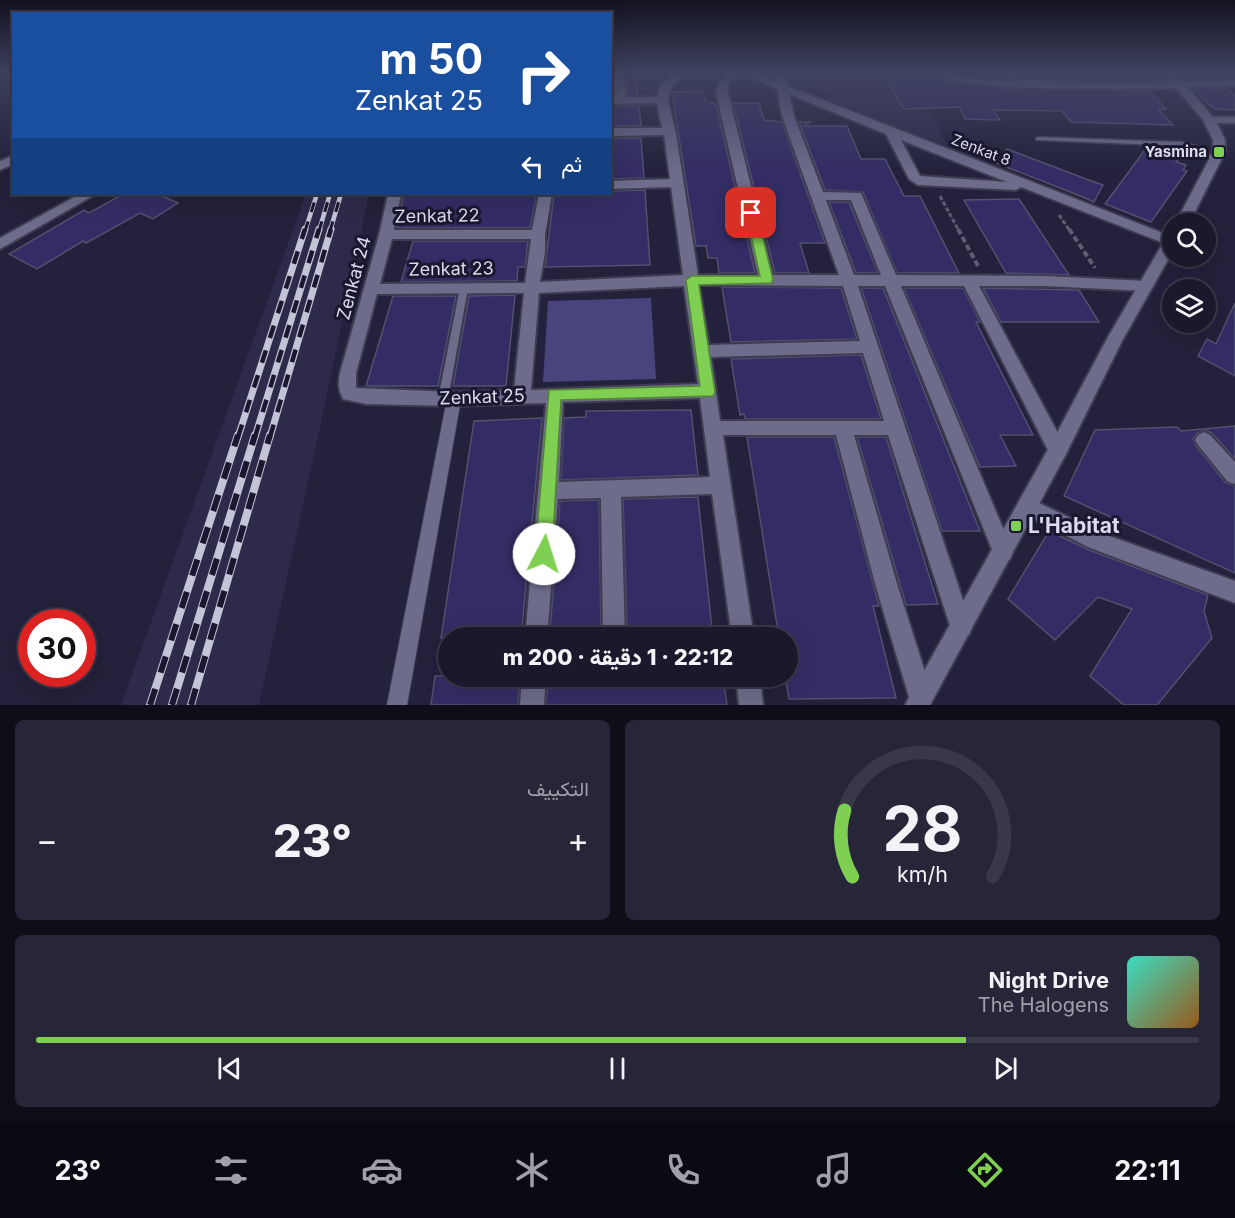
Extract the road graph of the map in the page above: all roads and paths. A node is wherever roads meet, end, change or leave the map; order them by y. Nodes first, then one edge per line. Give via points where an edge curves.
1 (663, 106) edge
2 (725, 106) edge
3 (786, 106) edge
4 (835, 106) edge
5 (1197, 106) edge
6 (1235, 120) edge
7 (1212, 126) junction
8 (669, 131) junction
9 (612, 132) edge
10 (891, 132) junction
11 (1235, 132) edge
12 (1038, 139) dead end
13 (1216, 162) junction
14 (933, 182) junction
15 (677, 183) junction
16 (612, 185) edge
17 (1030, 186) junction
18 (1044, 192) junction
19 (87, 195) edge
20 (394, 195) edge
21 (546, 195) edge
22 (817, 196) junction
23 (1188, 213) edge
24 (386, 234) junction
25 (538, 234) junction
26 (1162, 235) edge
27 (0, 244) edge
28 (1162, 257) edge
29 (692, 280) junction
30 (767, 280) junction
31 (849, 281) junction
32 (893, 282) junction
33 (978, 282) junction
34 (1105, 283) junction
35 (1146, 286) junction
36 (464, 288) junction
37 (532, 288) junction
38 (370, 290) junction
39 (869, 347) junction
40 (702, 351) junction
41 (348, 373) joint
42 (708, 392) junction
43 (555, 394) junction
44 (522, 397) junction
45 (448, 399) junction
46 (714, 428) junction
47 (895, 428) junction
48 (843, 429) junction
49 (1204, 440) dead end
50 (1058, 450) junction
51 (1235, 476) edge
52 (722, 485) junction
53 (611, 489) junction
54 (549, 491) junction
55 (1028, 506) junction
56 (1003, 552) junction
57 (1235, 592) edge
58 (538, 627) edge
59 (614, 627) edge
60 (741, 627) edge
61 (961, 627) junction
62 (533, 687) edge
63 (750, 687) edge
64 (919, 701) edge
65 (397, 705) edge
66 (532, 705) edge
67 (752, 705) edge

1 - 8 street
2 - 30 street
3 - 22 street
4 - 10 street, Zenkat 8
5 - 7 street
6 - 7 street
7 - 11 street
7 - 13 street via 1219,140
8 - 9 street
8 - 15 street
10 - 14 street via 911,176
10 - 17 street, Zenkat 8
12 - 13 lane via 1183,144 1198,148
13 - 23 street
14 - 17 street
14 - 33 path
15 - 16 street
15 - 29 street
17 - 18 street, Zenkat 8
18 - 26 street, Zenkat 8
18 - 34 path
19 - 27 street
20 - 24 street, Zenkat 24
21 - 25 street
22 - 31 street
22 - 32 street via 856,195
24 - 25 street, Zenkat 22
24 - 38 street, Zenkat 24
25 - 37 street
28 - 35 street
29 - 30 street, Zenkat 23
29 - 37 street, Zenkat 23
29 - 40 street
30 - 31 street, Zenkat 23
31 - 32 street, Zenkat 23
31 - 39 street
32 - 33 street, Zenkat 23
32 - 56 street
33 - 34 street, Zenkat 23
33 - 50 street
34 - 35 street, Zenkat 23
35 - 50 street
36 - 37 street, Zenkat 23
36 - 38 street, Zenkat 23
36 - 45 lane
37 - 44 street
38 - 41 street, Zenkat 24
39 - 40 street
39 - 47 street
40 - 42 street
41 - 45 street, Zenkat 25 via 347,389 355,396
42 - 43 street, Zenkat 25
42 - 46 street
43 - 44 street, Zenkat 25
43 - 54 street
44 - 45 street, Zenkat 25
45 - 65 street
46 - 48 street
46 - 52 street
47 - 48 street
47 - 61 street
48 - 64 street
49 - 51 street
50 - 55 street
52 - 53 street
52 - 60 street
53 - 54 street
53 - 59 street
54 - 58 street
55 - 56 street
55 - 57 street via 1095,540
56 - 61 street
61 - 64 street
62 - 66 street
63 - 67 street

